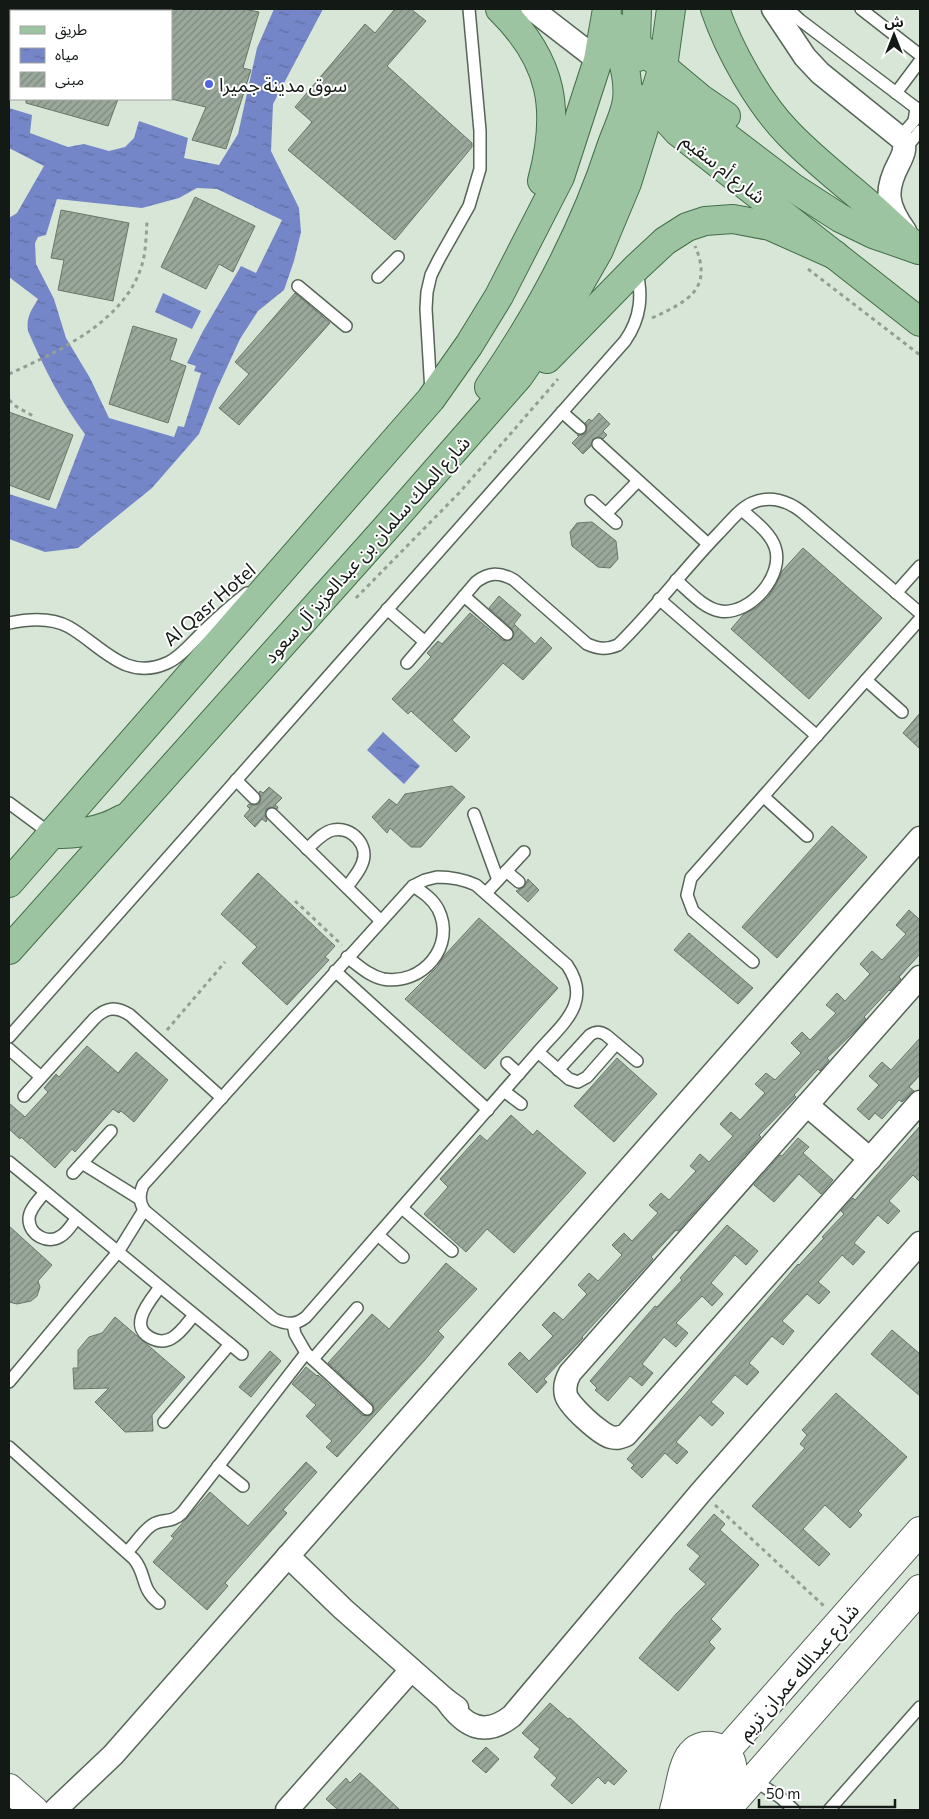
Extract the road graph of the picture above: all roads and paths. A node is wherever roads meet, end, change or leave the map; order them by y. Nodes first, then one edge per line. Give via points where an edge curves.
1 (468, 9) edge
2 (500, 9) edge
3 (532, 9) edge
4 (636, 9) edge
5 (671, 9) edge
6 (715, 9) edge
7 (773, 9) edge
8 (788, 9) edge
9 (861, 9) edge
10 (602, 12) edge
11 (636, 44) junction
12 (920, 55) edge
13 (598, 60) junction
14 (920, 60) edge
15 (663, 67) junction
16 (896, 93) junction
17 (635, 94) junction
18 (918, 110) edge
19 (908, 139) edge
20 (560, 176) junction
21 (147, 222) dead end
22 (693, 241) dead end
23 (526, 244) junction
24 (920, 251) edge
25 (835, 255) junction
26 (398, 257) dead end
27 (803, 266) dead end
28 (636, 268) junction
29 (378, 277) dead end
30 (298, 286) dead end
31 (920, 322) edge
32 (346, 326) dead end
33 (634, 326) junction
34 (920, 355) edge
35 (9, 374) edge
36 (432, 399) junction
37 (9, 400) edge
38 (562, 412) junction
39 (33, 416) dead end
40 (580, 428) dead end
41 (598, 444) dead end
42 (638, 481) junction
43 (416, 494) junction
44 (591, 501) dead end
45 (742, 510) junction
46 (606, 514) junction
47 (616, 523) dead end
48 (708, 544) junction
49 (291, 557) junction
50 (920, 566) edge
51 (676, 580) junction
52 (896, 593) junction
53 (464, 596) junction
54 (659, 599) junction
55 (387, 609) junction
56 (920, 613) edge
57 (920, 619) edge
58 (9, 623) edge
59 (507, 634) dead end
60 (425, 642) junction
61 (407, 663) dead end
62 (866, 680) junction
63 (902, 712) dead end
64 (817, 736) junction
65 (236, 780) junction
66 (764, 797) junction
67 (254, 798) dead end
68 (9, 803) edge
69 (134, 811) junction
70 (272, 814) dead end
71 (474, 814) dead end
72 (51, 834) junction
73 (807, 836) dead end
74 (920, 838) edge
75 (308, 849) junction
76 (524, 852) dead end
77 (506, 871) junction
78 (498, 880) junction
79 (519, 882) dead end
80 (9, 883) edge
81 (413, 886) junction
82 (347, 887) junction
83 (486, 894) junction
84 (295, 901) dead end
85 (381, 920) junction
86 (9, 950) edge
87 (349, 955) junction
88 (225, 962) dead end
89 (753, 962) dead end
90 (335, 971) junction
91 (920, 977) edge
92 (9, 1036) edge
93 (158, 1040) junction
94 (616, 1044) junction
95 (9, 1049) edge
96 (538, 1052) junction
97 (637, 1062) dead end
98 (507, 1063) dead end
99 (558, 1070) junction
100 (519, 1074) junction
101 (41, 1077) junction
102 (504, 1091) junction
103 (24, 1096) dead end
104 (222, 1098) junction
105 (920, 1102) edge
106 (521, 1104) dead end
107 (807, 1105) junction
108 (488, 1110) junction
109 (111, 1131) dead end
110 (870, 1159) junction
111 (9, 1162) edge
112 (82, 1163) junction
113 (73, 1173) dead end
114 (44, 1192) junction
115 (142, 1205) junction
116 (402, 1208) junction
117 (77, 1218) junction
118 (378, 1235) junction
119 (920, 1243) edge
120 (118, 1252) junction
121 (452, 1252) dead end
122 (403, 1258) dead end
123 (160, 1287) junction
124 (357, 1308) dead end
125 (194, 1315) junction
126 (293, 1324) junction
127 (230, 1344) junction
128 (242, 1354) dead end
129 (310, 1356) junction
130 (9, 1382) edge
131 (367, 1409) dead end
132 (164, 1422) dead end
133 (9, 1447) edge
134 (218, 1466) junction
135 (243, 1486) dead end
136 (701, 1492) junction
137 (920, 1532) edge
138 (127, 1552) junction
139 (283, 1562) junction
140 (920, 1589) edge
141 (159, 1603) dead end
142 (841, 1622) junction
143 (411, 1670) junction
144 (920, 1707) edge
145 (726, 1752) junction
146 (114, 1755) junction
147 (754, 1780) junction
148 (9, 1788) edge
149 (34, 1810) edge
150 (55, 1810) edge
151 (73, 1810) edge
152 (287, 1810) edge
153 (674, 1810) edge
154 (704, 1810) edge
155 (726, 1810) edge
156 (794, 1810) edge
157 (828, 1810) edge

1 - 36 lane via 480,130 480,169 469,206 435,267 427,292
2 - 23 main road via 517,26 536,55 552,106 551,145
3 - 13 street, شارع أم سقيم
4 - 11 main road
5 - 15 main road
6 - 24 main road via 742,67 786,132
7 - 19 street via 805,57 820,73
8 - 16 lane
9 - 12 lane
10 - 11 main road
10 - 13 main road
10 - 17 main road via 617,42
11 - 15 main road
11 - 17 main road via 642,72
13 - 17 main road, شارع أم سقيم
13 - 20 main road
14 - 16 lane
15 - 17 main road
15 - 24 main road via 724,115
16 - 18 lane
17 - 20 main road via 605,112
17 - 24 main road via 691,113 840,218
17 - 25 main road, شارع أم سقيم via 678,132
17 - 43 main road via 547,295 500,371
18 - 19 lane
19 - 24 street via 893,174 889,197 896,219
20 - 23 main road
21 - 35 path via 141,267 117,309 99,325
22 - 33 path via 701,259 701,281 686,301
23 - 36 main road via 499,296
25 - 28 main road via 770,226 718,219 679,231
25 - 31 main road, شارع أم سقيم
26 - 29 lane
27 - 34 path
28 - 33 lane via 641,298
28 - 43 main road
30 - 32 lane
33 - 38 lane via 625,341
36 - 49 main road
37 - 39 path
38 - 40 lane
38 - 55 lane
41 - 42 lane
42 - 46 lane
42 - 48 lane
43 - 69 main road, شارع الملك سلمان بن عبدالعزيز آل سعود
44 - 46 lane
45 - 48 lane
45 - 51 lane via 771,538 777,555 774,574 756,598 740,609 721,611 704,603
45 - 52 lane via 766,499 791,504
46 - 47 lane
48 - 51 lane
49 - 58 lane, Al Qasr Hotel via 168,663 152,668 134,668 118,662 68,626 47,620
49 - 72 main road
50 - 52 lane
51 - 54 lane
52 - 56 lane
53 - 54 lane via 484,575 505,575 587,644 608,649 626,637
53 - 59 lane
53 - 60 lane
54 - 64 lane
55 - 60 lane
55 - 65 lane
57 - 62 lane
60 - 61 lane
62 - 63 lane
62 - 64 lane
64 - 66 lane
65 - 67 lane
65 - 92 lane
66 - 73 lane
66 - 89 lane via 691,878 687,895 693,912
68 - 72 lane
69 - 72 main road via 119,821 85,833
69 - 86 main road, شارع الملك سلمان بن عبدالعزيز آل سعود
70 - 75 lane
71 - 78 lane
72 - 80 main road
74 - 139 street
75 - 82 lane
75 - 82 lane via 333,830 341,829 356,836 361,842 364,858
76 - 77 lane
77 - 78 lane
77 - 79 lane
78 - 83 lane
81 - 83 lane via 425,880 451,877 476,885
81 - 85 lane
81 - 87 lane via 431,898 442,920 441,946 428,966 418,974 394,980 370,974
82 - 85 lane
83 - 96 lane via 567,965 575,976 576,1004
84 - 87 path
85 - 87 lane
87 - 90 lane
88 - 93 path
90 - 104 lane
90 - 108 lane
91 - 107 street
93 - 101 lane via 130,1015 111,1008 94,1018
93 - 104 lane
94 - 97 lane
94 - 99 lane via 583,1080 573,1081
94 - 99 lane via 601,1032 595,1032
95 - 101 lane
96 - 99 lane
96 - 100 lane
98 - 100 lane
100 - 102 lane
101 - 103 lane
102 - 106 lane
102 - 108 lane
104 - 115 lane via 143,1185 140,1192
105 - 110 street
107 - 110 street
107 - 110 street via 570,1373 565,1388 569,1404 610,1437 626,1435
108 - 116 lane
109 - 112 lane
111 - 114 lane
112 - 113 lane
112 - 115 lane
114 - 117 lane
114 - 117 lane via 31,1209 29,1218 30,1227 36,1235 54,1240 62,1236
115 - 120 lane
115 - 126 lane via 274,1319 283,1324
116 - 118 lane
116 - 121 lane
117 - 120 lane
118 - 122 lane
118 - 126 lane via 306,1317
119 - 136 street
120 - 123 lane
120 - 130 lane
123 - 125 lane
123 - 125 lane via 140,1320 148,1336 156,1341 166,1341 174,1337
124 - 129 lane
125 - 127 lane
126 - 129 lane
127 - 128 lane
127 - 132 lane
129 - 131 lane
129 - 134 lane
133 - 138 lane
134 - 135 lane
134 - 138 lane via 178,1518 154,1524
136 - 142 path
136 - 143 street via 502,1724 490,1728 464,1722 446,1700
137 - 142 street, شارع عبدالله عمران تريم
138 - 141 lane via 139,1565 146,1588
139 - 143 street via 314,1593 342,1609
139 - 146 street
140 - 147 street, شارع عبدالله عمران تريم
142 - 145 street, شارع عبدالله عمران تريم
143 - 152 street
144 - 157 lane
145 - 153 street, شارع عبدالله عمران تريم
145 - 154 street via 732,1763 732,1775
146 - 150 street
146 - 151 street
147 - 155 street, شارع عبدالله عمران تريم
147 - 156 lane
148 - 149 street

